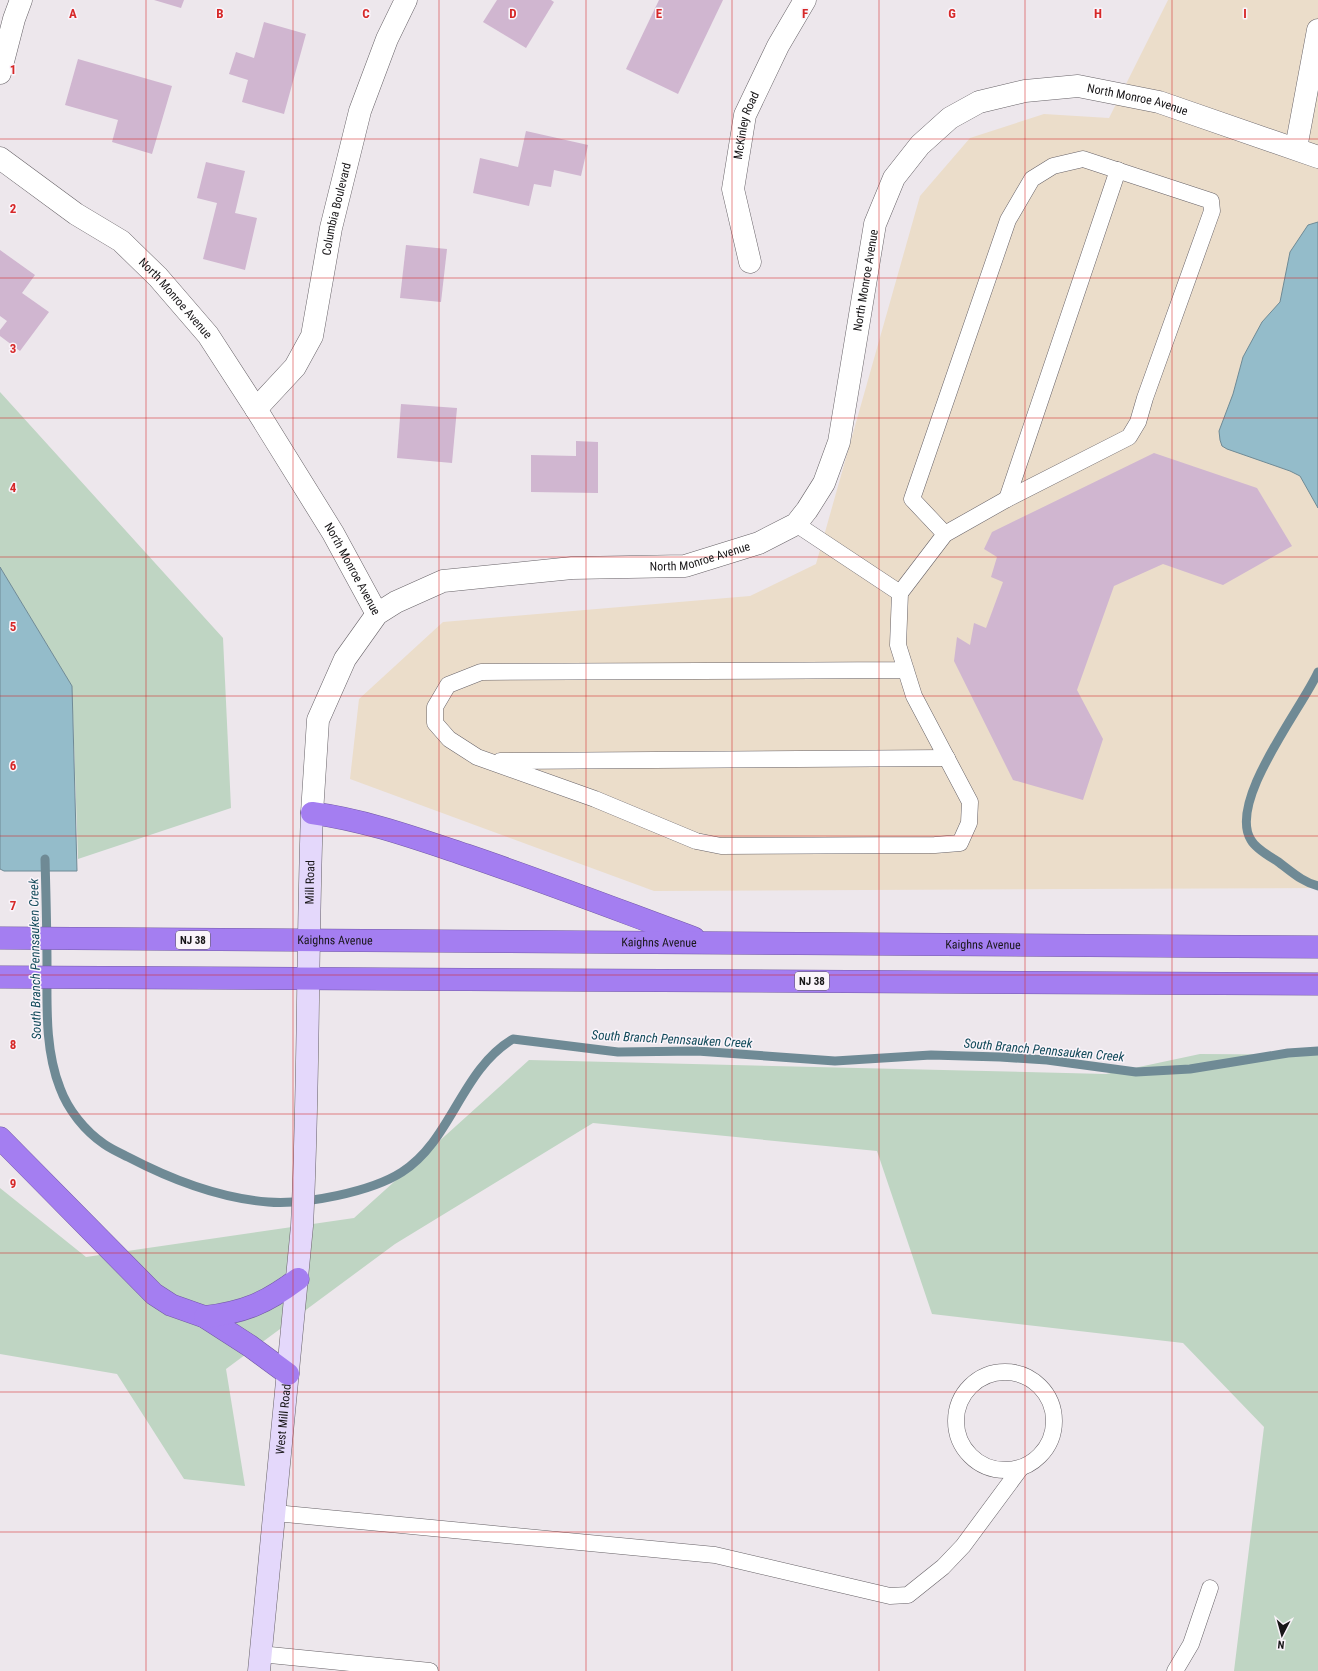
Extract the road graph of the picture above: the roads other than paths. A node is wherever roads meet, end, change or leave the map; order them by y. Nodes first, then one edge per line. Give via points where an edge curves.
1 (21, 0) edge
2 (406, 0) edge
3 (805, 0) edge
4 (1318, 30) edge
5 (0, 73) edge
6 (1296, 148) junction
7 (1318, 156) edge
8 (0, 158) edge
9 (1118, 170) junction
10 (750, 262) dead end
11 (256, 409) junction
12 (1007, 498) junction
13 (796, 524) junction
14 (944, 534) junction
15 (900, 593) junction
16 (377, 614) junction
17 (906, 670) junction
18 (947, 758) junction
19 (489, 761) junction
20 (312, 813) junction
21 (11, 938) edge
22 (307, 940) junction
23 (708, 943) junction
24 (1318, 947) edge
25 (11, 977) edge
26 (307, 978) junction
27 (1318, 984) edge
28 (0, 1138) edge
29 (305, 1166) joint
30 (298, 1279) junction
31 (205, 1317) junction
32 (288, 1374) junction
33 (1020, 1469) junction
34 (275, 1513) junction
35 (1210, 1588) dead end
36 (260, 1663) edge
37 (430, 1671) edge
38 (1175, 1671) edge

1 - 5 street
2 - 11 street, Columbia Boulevard via 387,39 360,111 331,228 312,336 295,367
3 - 10 street, McKinley Road via 778,46 745,115 733,189
4 - 6 street
6 - 7 street, North Monroe Avenue
6 - 13 street, North Monroe Avenue via 1159,102 1078,86 1025,91 979,102 950,118 920,145 894,178 875,224 839,442 824,483
8 - 11 street, North Monroe Avenue via 76,214 121,241 158,277 208,335
9 - 12 lane
9 - 12 lane via 1211,201 1212,211 1138,422 1129,438
9 - 14 lane via 1083,159 1053,166 1032,180 1008,220 912,499
11 - 16 street, North Monroe Avenue via 333,533
12 - 14 lane
13 - 15 lane
13 - 16 street, North Monroe Avenue via 759,543 685,566 572,568 443,581 396,602
14 - 15 lane
15 - 17 lane via 898,645
16 - 20 street, Mill Road via 346,659 318,720
17 - 18 lane via 914,696
17 - 19 lane via 481,672 448,685 435,707 435,723 448,739 477,757
18 - 19 lane
18 - 19 lane via 970,802 969,823 960,843 919,846 721,846 696,841 594,799
20 - 22 street, Mill Road
20 - 23 highway via 350,819 395,831 519,873
21 - 22 highway, Kaighns Avenue / NJ 38
22 - 23 highway, Kaighns Avenue / NJ 38
22 - 26 street, Mill Road
23 - 24 highway, Kaighns Avenue / NJ 38
25 - 26 highway, NJ 38
26 - 27 highway, NJ 38
26 - 29 street, Mill Road
28 - 31 highway via 154,1294 171,1305
29 - 30 street, West Mill Road
30 - 31 highway via 275,1296 257,1305
30 - 32 street, West Mill Road
31 - 32 highway
32 - 34 street, West Mill Road
33 - 33 lane via 1034,1462 1046,1450 1053,1435 1055,1420 1051,1404 1043,1389 1031,1379 1016,1373 1000,1372 984,1376 970,1386 960,1399 955,1415 956,1432 962,1447 973,1459 987,1468 1004,1471
33 - 34 lane via 963,1546 943,1567 908,1595 890,1596 715,1555
34 - 36 street, West Mill Road
35 - 38 lane via 1191,1644
36 - 37 lane

